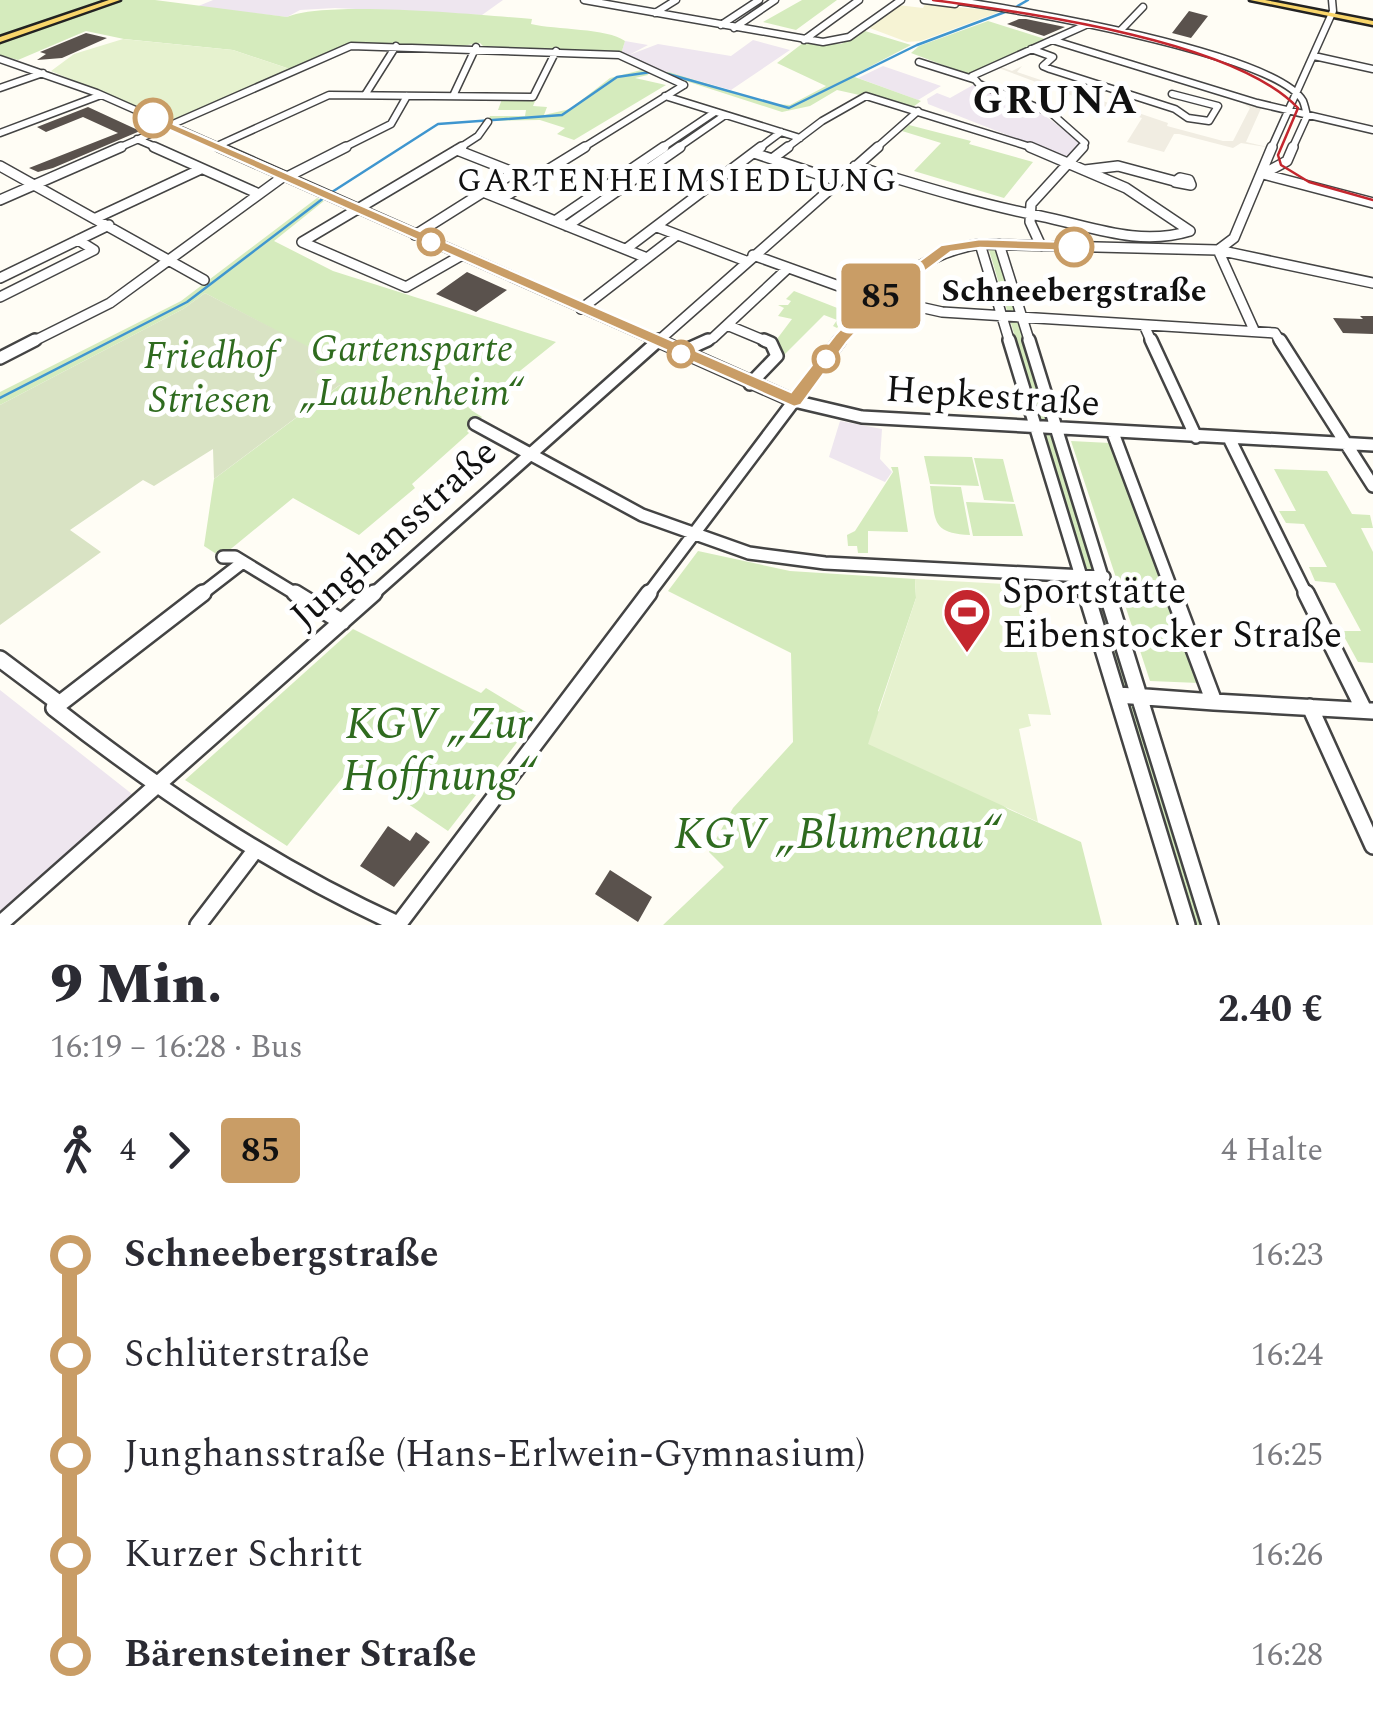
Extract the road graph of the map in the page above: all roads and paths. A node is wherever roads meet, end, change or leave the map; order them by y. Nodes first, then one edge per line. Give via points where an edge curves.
1 (116, 0) edge
2 (584, 0) edge
3 (658, 0) edge
4 (676, 0) edge
5 (760, 0) edge
6 (775, 0) edge
7 (859, 0) edge
8 (901, 0) edge
9 (924, 0) edge
10 (952, 0) edge
11 (1254, 0) edge
12 (1274, 0) edge
13 (1332, 0) edge
14 (849, 7) junction
15 (1143, 7) dead end
16 (640, 10) junction
17 (655, 13) junction
18 (1332, 13) junction
19 (881, 14) junction
20 (1373, 21) edge
21 (721, 25) junction
22 (1087, 25) junction
23 (734, 28) junction
24 (1120, 32) junction
25 (0, 40) edge
26 (804, 40) junction
27 (1052, 40) junction
28 (396, 46) junction
29 (476, 48) junction
30 (1031, 49) junction
31 (556, 51) junction
32 (1314, 56) junction
33 (0, 59) edge
34 (919, 62) dead end
35 (1373, 69) edge
36 (43, 73) junction
37 (973, 80) junction
38 (1182, 80) junction
39 (0, 88) edge
40 (101, 94) junction
41 (1172, 94) junction
42 (365, 95) junction
43 (407, 96) junction
44 (453, 96) junction
45 (665, 96) junction
46 (1292, 102) junction
47 (1164, 105) junction
48 (918, 111) junction
49 (714, 112) junction
50 (1307, 114) junction
51 (725, 115) junction
52 (488, 122) dead end
53 (169, 125) junction
54 (1373, 130) edge
55 (781, 132) junction
56 (0, 134) edge
57 (800, 138) junction
58 (137, 140) junction
59 (216, 146) junction
60 (456, 150) junction
61 (754, 153) junction
62 (772, 159) junction
63 (1070, 164) junction
64 (0, 166) edge
65 (855, 166) junction
66 (201, 169) junction
67 (1085, 170) junction
68 (515, 172) junction
69 (1264, 174) junction
70 (285, 177) junction
71 (533, 179) junction
72 (838, 180) junction
73 (1174, 180) dead end
74 (33, 185) junction
75 (483, 192) junction
76 (259, 194) junction
77 (0, 200) edge
78 (501, 200) junction
79 (1373, 203) edge
80 (359, 210) junction
81 (1029, 214) junction
82 (96, 218) junction
83 (555, 221) junction
84 (110, 225) junction
85 (567, 226) junction
86 (657, 227) junction
87 (415, 234) junction
88 (677, 234) junction
89 (78, 240) junction
90 (980, 244) junction
91 (999, 244) junction
92 (1041, 246) junction
93 (626, 250) junction
94 (1218, 250) junction
95 (462, 256) junction
96 (647, 258) junction
97 (749, 258) junction
98 (169, 260) junction
99 (788, 268) junction
100 (0, 278) edge
101 (204, 280) dead end
102 (1373, 283) edge
103 (0, 297) edge
104 (878, 299) junction
105 (581, 309) junction
106 (1004, 318) junction
107 (1022, 320) junction
108 (727, 325) junction
109 (1144, 325) junction
110 (1254, 330) junction
111 (656, 342) junction
112 (679, 353) junction
113 (0, 358) edge
114 (750, 384) junction
115 (794, 400) junction
116 (476, 424) dead end
117 (1037, 430) junction
118 (1058, 430) junction
119 (1114, 433) junction
120 (1196, 437) junction
121 (1229, 438) junction
122 (1346, 444) junction
123 (1373, 445) edge
124 (531, 454) junction
125 (1373, 486) edge
126 (692, 536) junction
127 (223, 557) dead end
128 (243, 562) junction
129 (1080, 576) junction
130 (1104, 577) junction
131 (342, 622) junction
132 (0, 659) edge
133 (1118, 695) junction
134 (1142, 697) junction
135 (1214, 702) junction
136 (1310, 707) junction
137 (54, 708) junction
138 (1369, 711) edge
139 (154, 786) junction
140 (1373, 846) edge
141 (254, 853) junction
142 (0, 924) edge
143 (198, 925) edge
144 (399, 925) edge
145 (1187, 925) edge
146 (1210, 925) edge

1 - 25 main road
2 - 16 street
3 - 16 street
4 - 17 street
5 - 21 street
6 - 23 street
7 - 14 street
8 - 19 street
9 - 22 street
10 - 22 street
11 - 18 main road
12 - 18 main road
13 - 18 street
14 - 19 street
14 - 26 street
15 - 24 street
16 - 17 street
17 - 21 street
18 - 20 main road
18 - 32 street
19 - 26 street via 844,39
21 - 23 street
22 - 24 street
22 - 27 street
22 - 46 street via 1229,68 1280,89
23 - 26 street
24 - 46 street via 1269,79
27 - 30 street
27 - 38 street
28 - 29 street
28 - 42 street
28 - 53 street via 351,46
29 - 31 street
29 - 44 street
30 - 37 street via 979,70
30 - 47 street via 1053,57 1043,66 1047,72
31 - 44 street via 532,98
31 - 45 street via 624,56 684,85
32 - 35 street
32 - 46 street
33 - 36 street, Hepkestraße
34 - 37 street
36 - 39 street
36 - 40 street, Hepkestraße
37 - 63 street via 1078,132 1085,146
38 - 41 street
38 - 46 street
40 - 53 street, Hepkestraße
40 - 56 street
41 - 47 street
41 - 47 street via 1218,106 1211,120 1202,121
42 - 43 street
42 - 59 street via 329,95
43 - 44 street
43 - 70 street via 391,124
45 - 49 street
45 - 71 street
46 - 50 street
46 - 50 street
46 - 69 street
48 - 57 street via 864,96
48 - 63 street
48 - 65 street, Junghansstraße
49 - 51 street
49 - 83 street
50 - 54 street
50 - 69 street via 1287,161
51 - 55 street
51 - 85 street
52 - 60 street
53 - 58 street
53 - 59 street, Hepkestraße
55 - 57 street
55 - 61 street
57 - 62 street
58 - 66 street
58 - 74 street
59 - 70 street, Hepkestraße
60 - 68 street
60 - 80 street
61 - 62 street
61 - 86 street
62 - 72 street
63 - 67 street
63 - 81 street via 1034,198
64 - 74 street
65 - 72 street, Junghansstraße
65 - 81 street
66 - 76 street
66 - 82 street
67 - 73 street via 1106,163
67 - 81 street via 1190,231 1171,237 1106,235
68 - 71 street
68 - 75 street
69 - 79 street
69 - 94 street via 1234,238
70 - 76 street
70 - 80 street, Hepkestraße
71 - 78 street
72 - 97 street, Junghansstraße
74 - 77 street
74 - 82 street
75 - 78 street
75 - 87 street
76 - 98 street
78 - 83 street
80 - 87 street, Hepkestraße
80 - 95 street via 302,245 406,287
81 - 92 street
82 - 84 street
83 - 85 street
84 - 89 street
84 - 98 street
85 - 93 street
86 - 88 street
86 - 93 street
87 - 95 street, Hepkestraße
88 - 96 street
88 - 97 street
89 - 100 street
89 - 103 street via 94,250
90 - 91 street
90 - 104 street via 947,248
90 - 106 street
91 - 92 street
91 - 107 street
92 - 94 street
93 - 96 street
94 - 102 street
94 - 110 street
95 - 105 street, Hepkestraße
96 - 105 street
97 - 99 street
97 - 111 street, Junghansstraße
98 - 101 street
98 - 113 street via 110,302
99 - 104 street
99 - 108 street
104 - 106 street
104 - 115 street
105 - 111 street, Hepkestraße
106 - 107 street
106 - 117 street
107 - 109 street
107 - 118 street
108 - 112 street
108 - 114 street via 771,343 777,356
109 - 110 street
109 - 120 street
110 - 122 street via 1282,339
111 - 112 street, Hepkestraße
111 - 124 street, Junghansstraße
112 - 114 street, Hepkestraße
114 - 115 street, Hepkestraße
115 - 117 street, Hepkestraße via 879,420
115 - 126 street
116 - 124 street
117 - 118 street, Hepkestraße
117 - 129 street
118 - 119 street, Hepkestraße
118 - 130 street
119 - 120 street, Hepkestraße
119 - 135 street
120 - 121 street, Hepkestraße
121 - 122 street, Hepkestraße
121 - 138 street
122 - 123 street, Hepkestraße
122 - 125 street
124 - 126 street
124 - 131 street, Junghansstraße
126 - 129 street via 802,562
126 - 144 street
127 - 128 street
128 - 131 street
128 - 137 street
129 - 130 street
129 - 133 street
130 - 134 street
131 - 139 street, Junghansstraße
132 - 137 street via 56,700
133 - 134 street
133 - 145 street
134 - 135 street
134 - 146 street
135 - 136 street
136 - 138 street
136 - 140 street
137 - 139 street
139 - 141 street
139 - 142 street, Junghansstraße
141 - 143 street
141 - 144 street

